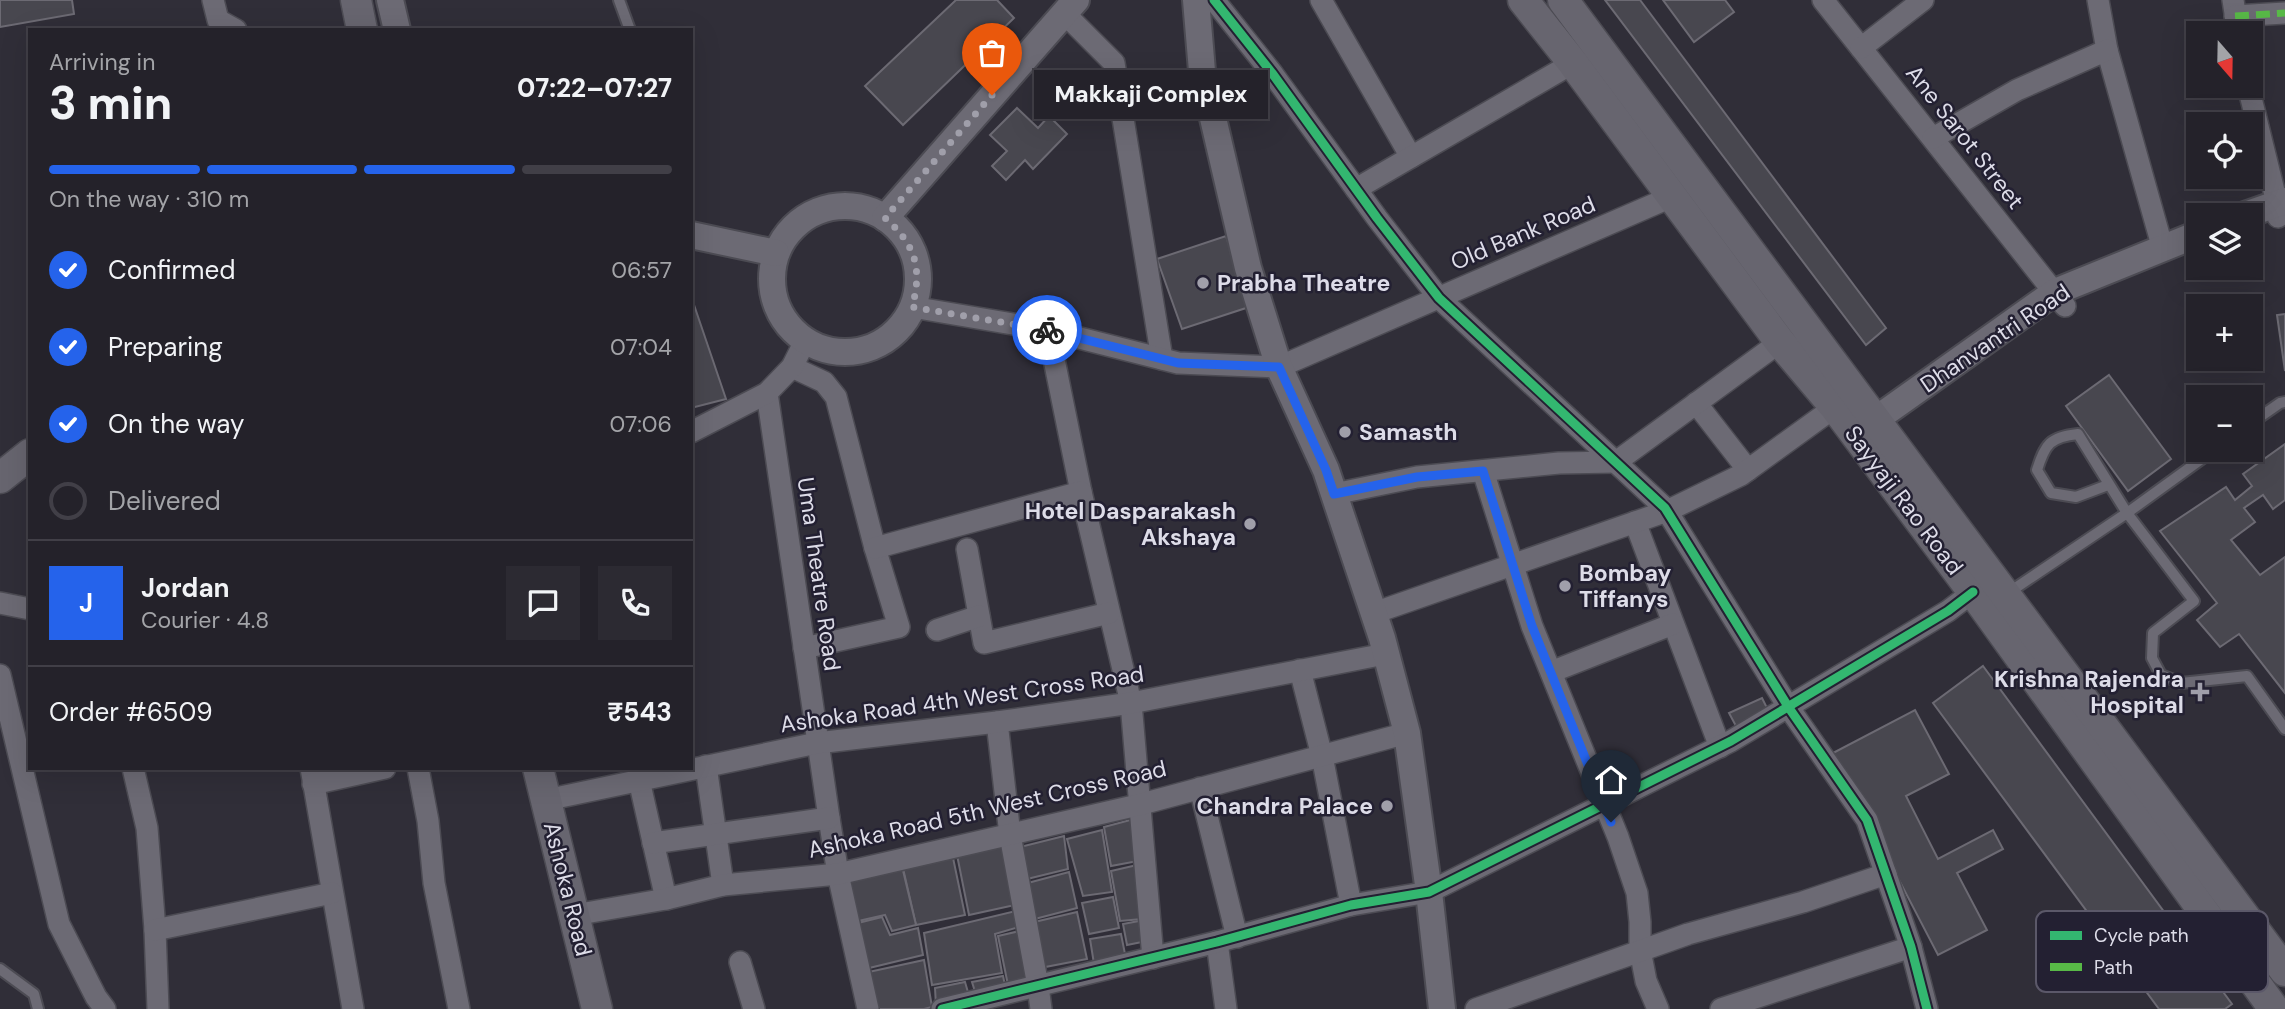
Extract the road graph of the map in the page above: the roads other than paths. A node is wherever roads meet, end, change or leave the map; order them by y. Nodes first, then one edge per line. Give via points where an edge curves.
1 (212, 0) edge
2 (356, 0) edge
3 (390, 0) edge
4 (619, 0) edge
5 (1196, 0) edge
6 (1214, 0) edge
7 (1321, 0) edge
8 (1522, 0) edge
9 (1563, 0) edge
10 (1823, 0) edge
11 (1921, 0) edge
12 (2098, 0) edge
13 (1070, 7) edge
14 (2285, 13) edge
15 (2235, 16) edge
16 (232, 28) edge
17 (362, 28) edge
18 (397, 28) edge
19 (629, 28) edge
20 (1861, 48) junction
21 (2107, 50) junction
22 (1573, 63) junction
23 (2251, 98) edge
24 (1933, 138) junction
25 (1411, 157) junction
26 (1356, 189) junction
27 (1671, 197) junction
28 (2281, 209) edge
29 (2263, 212) edge
30 (885, 218) junction
31 (2263, 220) edge
32 (693, 235) edge
33 (2186, 239) edge
34 (2163, 248) junction
35 (776, 253) junction
36 (2186, 254) edge
37 (1439, 298) junction
38 (2060, 299) junction
39 (912, 307) junction
40 (1048, 330) junction
41 (805, 341) junction
42 (1780, 342) junction
43 (1162, 359) junction
44 (792, 367) junction
45 (1279, 367) junction
46 (767, 393) junction
47 (2285, 402) edge
48 (1696, 403) junction
49 (1835, 407) junction
50 (2263, 415) edge
51 (1880, 427) junction
52 (693, 431) edge
53 (28, 456) edge
54 (1616, 462) junction
55 (2197, 462) edge
56 (1748, 470) junction
57 (1483, 471) junction
58 (0, 478) edge
59 (2108, 485) junction
60 (1081, 492) junction
61 (1334, 494) junction
62 (1667, 511) junction
63 (2127, 513) junction
64 (1635, 522) junction
65 (875, 548) junction
66 (967, 550) dead end
67 (1513, 565) junction
68 (1973, 592) junction
69 (2005, 595) junction
70 (0, 603) edge
71 (28, 608) edge
72 (1109, 613) junction
73 (1374, 613) junction
74 (979, 616) junction
75 (1673, 624) junction
76 (937, 629) dead end
77 (804, 648) junction
78 (1385, 654) junction
79 (1300, 670) junction
80 (1551, 672) junction
81 (0, 675) edge
82 (1130, 703) junction
83 (1789, 708) junction
84 (997, 722) junction
85 (2285, 729) edge
86 (1407, 733) junction
87 (817, 743) junction
88 (1720, 747) junction
89 (1322, 756) junction
90 (706, 766) junction
91 (693, 768) edge
92 (133, 770) edge
93 (366, 770) edge
94 (418, 770) edge
95 (538, 770) edge
96 (679, 770) edge
97 (312, 776) edge
98 (607, 777) edge
99 (639, 780) junction
100 (1200, 788) junction
101 (546, 800) junction
102 (1138, 805) junction
103 (1604, 806) junction
104 (829, 818) junction
105 (716, 835) junction
106 (1010, 835) junction
107 (653, 843) junction
108 (838, 874) junction
109 (1886, 874) junction
110 (723, 885) junction
111 (1430, 892) junction
112 (332, 893) junction
113 (666, 899) junction
114 (1351, 905) junction
115 (2204, 911) edge
116 (2240, 911) edge
117 (574, 915) junction
118 (155, 930) junction
119 (1227, 939) junction
120 (1911, 947) junction
121 (2268, 948) edge
122 (1640, 950) junction
123 (1153, 958) junction
124 (740, 962) dead end
125 (0, 969) edge
126 (2285, 971) edge
127 (1038, 986) junction
128 (2263, 992) edge
129 (2285, 996) edge
130 (1436, 1008) edge
131 (38, 1009) edge
132 (105, 1009) edge
133 (158, 1009) edge
134 (353, 1009) edge
135 (459, 1009) edge
136 (597, 1009) edge
137 (754, 1009) edge
138 (868, 1009) edge
139 (942, 1009) edge
140 (1041, 1009) edge
141 (1226, 1009) edge
142 (1475, 1009) edge
143 (1658, 1009) edge
144 (1721, 1009) edge
145 (1927, 1009) edge
146 (2275, 1009) edge

1 - 16 street via 218,20
2 - 17 main road
3 - 18 street
4 - 19 lane
5 - 45 street via 1205,84 1248,268
6 - 26 street
7 - 25 street
8 - 22 main road, Sayyaji Rao Road
9 - 51 main road, Sayyaji Rao Road
10 - 20 street, Ane Sarot Street
11 - 20 street
12 - 21 street
13 - 30 street
13 - 43 street via 1114,63
14 - 15 street
20 - 24 street, Ane Sarot Street
21 - 24 street via 2017,90
21 - 34 street
22 - 25 street
22 - 27 main road, Sayyaji Rao Road
23 - 28 street
24 - 38 street, Ane Sarot Street
25 - 26 street
26 - 37 street
27 - 37 street, Old Bank Road
27 - 42 main road, Sayyaji Rao Road
28 - 29 street
28 - 31 street
30 - 35 street via 844,206 822,210 803,219
30 - 39 street via 900,231 917,267 918,288
32 - 35 street
33 - 34 street, Dhanvantri Road
34 - 38 street, Dhanvantri Road
35 - 41 street via 771,278 775,303 787,324
36 - 38 street, Dhanvantri Road
37 - 45 street, Old Bank Road
37 - 54 street
38 - 51 street, Dhanvantri Road
39 - 40 street
39 - 41 street via 889,336 854,352 829,351
40 - 43 street
40 - 60 street
41 - 44 street
42 - 48 street
42 - 49 main road, Sayyaji Rao Road
43 - 45 street
44 - 46 street
44 - 65 street via 824,382 836,397
45 - 61 street
46 - 52 street
46 - 77 street, Uma Theatre Road
47 - 50 lane
48 - 54 street
48 - 56 street
49 - 56 street
49 - 68 main road, Sayyaji Rao Road
51 - 69 main road, Sayyaji Rao Road
53 - 58 main road
54 - 57 street
54 - 62 street
55 - 63 lane
56 - 62 street
57 - 61 street via 1417,477
57 - 67 street
59 - 59 lane via 2076,497 2051,493 2037,470 2044,448 2060,436 2078,434
59 - 63 lane
60 - 65 street
60 - 72 street
61 - 73 street
62 - 64 street
62 - 83 street
63 - 69 lane
63 - 85 lane via 2194,601 2153,632 2152,658 2161,675 2180,683 2247,676
64 - 67 street
64 - 75 street
65 - 77 street via 899,627
66 - 74 street
67 - 73 street
67 - 80 street
68 - 83 street
68 - 115 main road, Sayyaji Rao Road
69 - 116 main road, Sayyaji Rao Road
70 - 71 street
72 - 74 street via 984,643
72 - 82 street
73 - 78 street
74 - 76 street
75 - 80 street
75 - 88 street
77 - 87 street, Uma Theatre Road
78 - 79 street, Ashoka Road 4th West Cross Road
78 - 86 street
79 - 82 street, Ashoka Road 4th West Cross Road
79 - 89 street
80 - 103 street
81 - 132 street via 59,923
82 - 84 street, Ashoka Road 4th West Cross Road
82 - 102 street
83 - 88 street
83 - 109 street via 1867,820
84 - 87 street, Ashoka Road 4th West Cross Road
84 - 106 street
86 - 89 street, Ashoka Road 5th West Cross Road
86 - 111 street
87 - 90 street, Ashoka Road 4th West Cross Road
87 - 104 street, Uma Theatre Road
88 - 103 street
89 - 100 street, Ashoka Road 5th West Cross Road
89 - 114 street
90 - 91 street, Ashoka Road 4th West Cross Road
90 - 105 street
92 - 118 street via 147,828
93 - 97 street
94 - 135 street via 434,883
95 - 101 main road, Ashoka Road
96 - 99 street, Ashoka Road 4th West Cross Road
97 - 112 street
98 - 99 street, Ashoka Road 4th West Cross Road
98 - 101 street, Ashoka Road 4th West Cross Road
99 - 107 street
100 - 102 street, Ashoka Road 5th West Cross Road
100 - 119 street
101 - 117 main road, Ashoka Road
102 - 106 street, Ashoka Road 5th West Cross Road
102 - 123 street
103 - 111 street
103 - 122 street via 1637,893
104 - 105 street
104 - 108 street, Uma Theatre Road
105 - 107 street
105 - 110 street
106 - 108 street, Ashoka Road 5th West Cross Road
106 - 127 street
107 - 113 street
108 - 110 street, Ashoka Road 5th West Cross Road
108 - 138 street, Uma Theatre Road
109 - 120 street
109 - 122 street
110 - 113 street, Ashoka Road 5th West Cross Road
111 - 114 street
111 - 130 street
112 - 118 street
112 - 134 street
113 - 117 street, Ashoka Road 5th West Cross Road
114 - 119 street
117 - 136 main road, Ashoka Road
118 - 133 street
119 - 123 street
119 - 141 street
120 - 144 street
120 - 145 street
121 - 126 main road, Sayyaji Rao Road
122 - 142 street
122 - 143 street
123 - 127 street
124 - 137 street
125 - 131 lane via 34,993
127 - 139 street
127 - 140 street
128 - 146 main road, Sayyaji Rao Road
129 - 146 main road

